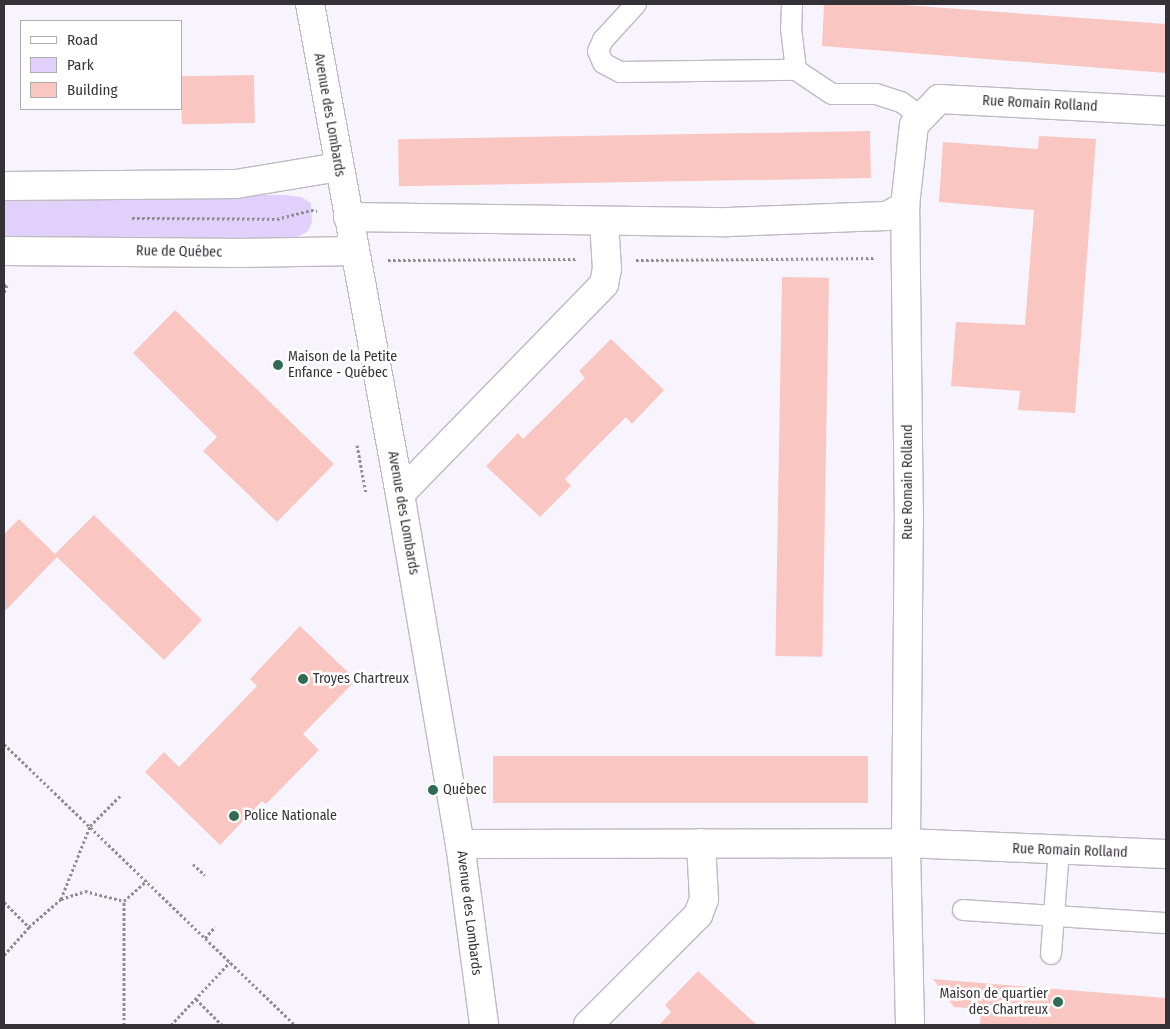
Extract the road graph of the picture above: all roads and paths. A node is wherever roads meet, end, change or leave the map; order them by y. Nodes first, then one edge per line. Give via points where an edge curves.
1 (310, 4) edge
2 (636, 4) edge
3 (792, 4) edge
4 (796, 70) junction
5 (1166, 111) edge
6 (922, 117) junction
7 (339, 167) junction
8 (274, 178) junction
9 (4, 186) edge
10 (905, 206) junction
11 (348, 217) junction
12 (604, 221) junction
13 (4, 251) edge
14 (279, 251) junction
15 (354, 251) junction
16 (4, 285) edge
17 (4, 293) edge
18 (400, 494) junction
19 (4, 744) edge
20 (121, 795) dead end
21 (90, 826) junction
22 (701, 843) junction
23 (906, 843) junction
24 (460, 844) junction
25 (1059, 851) junction
26 (1166, 854) edge
27 (193, 864) dead end
28 (205, 874) dead end
29 (147, 880) junction
30 (61, 899) junction
31 (124, 901) junction
32 (4, 902) edge
33 (963, 910) dead end
34 (1054, 916) junction
35 (1166, 923) edge
36 (30, 927) junction
37 (214, 927) dead end
38 (205, 938) junction
39 (1051, 954) dead end
40 (4, 955) edge
41 (230, 962) junction
42 (196, 999) junction
43 (124, 1025) edge
44 (171, 1025) edge
45 (222, 1025) edge
46 (295, 1025) edge
47 (484, 1025) edge
48 (588, 1025) edge
49 (910, 1025) edge

1 - 7 street, Avenue des Lombards
2 - 4 lane via 603,40 598,51 603,63 620,72
3 - 4 lane
4 - 6 lane via 832,94 876,94 901,102
5 - 6 street, Rue Romain Rolland via 939,99
6 - 10 street, Rue Romain Rolland via 914,125
7 - 8 street
7 - 11 street, Avenue des Lombards
8 - 9 street via 236,184
8 - 14 path
10 - 12 street via 887,216 728,222
10 - 23 street, Rue Romain Rolland via 909,524
11 - 12 street
11 - 15 street, Avenue des Lombards
12 - 18 street via 607,269 604,284
13 - 14 street, Rue de Québec
14 - 15 street, Rue de Québec
15 - 18 street, Avenue des Lombards
16 - 17 path via 7,285
18 - 24 street, Avenue des Lombards
19 - 21 path
20 - 21 path
21 - 29 path
21 - 30 path
22 - 23 street
22 - 24 street
22 - 48 street via 704,899 698,914
23 - 25 street, Rue Romain Rolland
23 - 49 street
24 - 47 street, Avenue des Lombards
25 - 26 street, Rue Romain Rolland
25 - 34 lane
27 - 28 path
29 - 31 path
29 - 38 path
30 - 31 path via 85,891
30 - 36 path
31 - 43 path
32 - 36 path
33 - 34 lane
34 - 35 lane
34 - 39 lane
36 - 40 path
37 - 38 path
38 - 41 path
41 - 42 path
41 - 46 path
42 - 44 path
42 - 45 path

